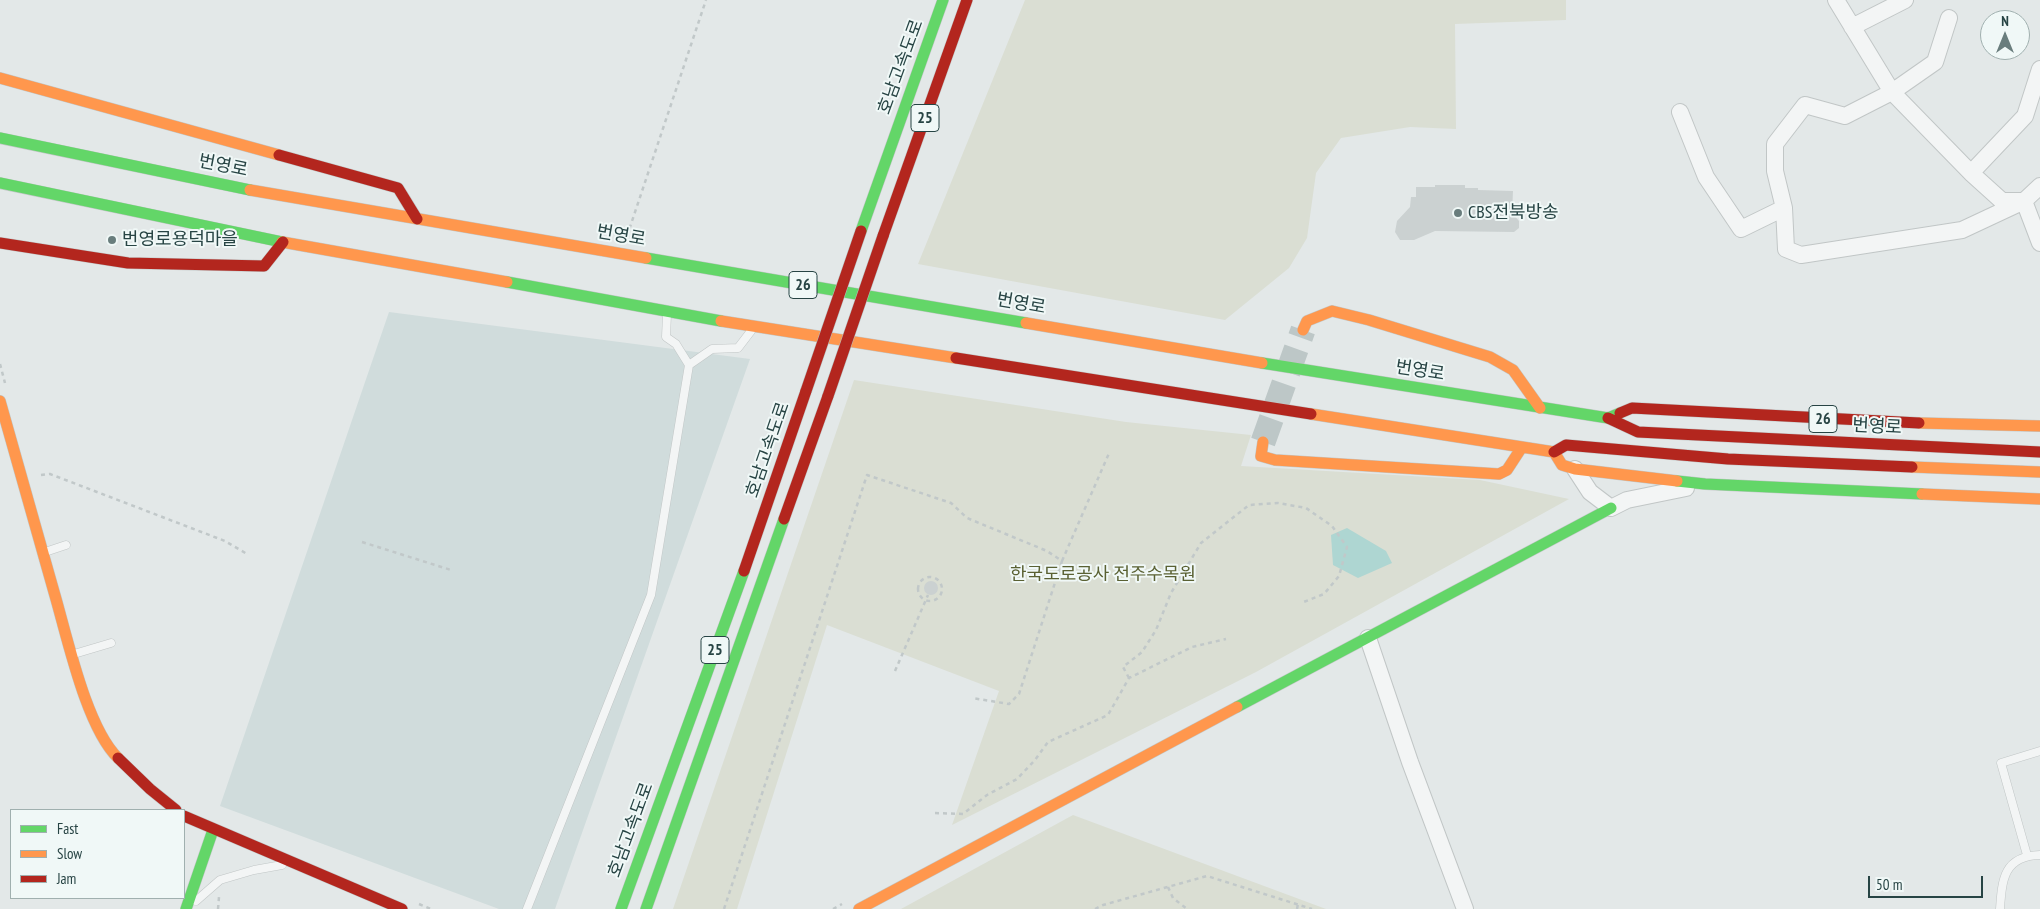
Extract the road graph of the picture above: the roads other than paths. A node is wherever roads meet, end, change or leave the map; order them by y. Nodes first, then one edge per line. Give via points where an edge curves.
1 (943, 0) edge
2 (967, 0) edge
3 (1827, 0) edge
4 (1836, 0) edge
5 (1905, 0) edge
6 (1949, 18) dead end
7 (1852, 27) junction
8 (2040, 69) edge
9 (0, 78) edge
10 (1892, 92) junction
11 (1680, 112) dead end
12 (0, 138) edge
13 (1971, 173) junction
14 (0, 183) edge
15 (2040, 186) edge
16 (2024, 201) junction
17 (1784, 208) junction
18 (417, 219) junction
19 (283, 242) junction
20 (0, 243) edge
21 (2040, 243) edge
22 (667, 311) junction
23 (754, 327) junction
24 (1303, 330) tunnel mouth
25 (689, 365) junction
26 (0, 401) edge
27 (1540, 408) junction
28 (1608, 418) junction
29 (2040, 426) edge
30 (1263, 442) dead end
31 (1522, 447) junction
32 (1554, 452) junction
33 (2040, 452) edge
34 (1575, 469) junction
35 (2040, 472) edge
36 (1704, 484) junction
37 (2040, 500) edge
38 (1611, 508) junction
39 (66, 545) dead end
40 (43, 553) junction
41 (1368, 638) junction
42 (111, 643) dead end
43 (72, 654) junction
44 (2040, 751) edge
45 (175, 809) edge
46 (185, 816) edge
47 (213, 830) junction
48 (2027, 855) junction
49 (2040, 855) edge
50 (292, 863) junction
51 (186, 909) edge
52 (402, 909) edge
53 (527, 909) edge
54 (621, 909) edge
55 (646, 909) edge
56 (859, 909) edge
57 (1465, 909) edge
58 (2000, 909) edge

1 - 54 main road, 호남고속도로 / 25, bridge via 750,555
2 - 55 main road, 25, bridge
3 - 7 street
4 - 7 street
5 - 7 street
6 - 10 street via 1935,62
7 - 10 street
8 - 13 street via 2025,116
9 - 18 main road via 398,188
10 - 13 street
10 - 17 street via 1845,116 1805,105 1775,144 1775,171
11 - 17 street via 1706,177 1740,229
12 - 18 main road, 번영로 / 26 via 210,182
13 - 16 street via 2002,201
14 - 19 main road
15 - 16 street
16 - 17 street via 1962,230 1802,256 1786,249
16 - 21 street
18 - 27 main road, 번영로 / 26
19 - 20 main road via 264,266 128,263
19 - 22 main road
22 - 23 main road
22 - 25 lane via 666,337 676,344
23 - 25 lane via 738,348 712,349
23 - 31 main road
24 - 27 main road via 1307,321 1332,311 1490,357 1513,370
25 - 53 lane via 651,595
26 - 40 main road
27 - 28 main road, 번영로 / 26
28 - 29 main road, 26 via 1632,408
28 - 33 main road, 번영로 via 1638,432
30 - 31 main road via 1261,456 1275,460 1499,474 1507,470
31 - 32 main road
32 - 34 main road via 1562,465
32 - 35 main road via 1566,445 1728,459
34 - 36 main road
34 - 38 street via 1590,492
36 - 37 main road
36 - 38 street via 1627,500
38 - 41 main road
39 - 40 lane
40 - 43 main road
41 - 56 main road
41 - 57 street
42 - 43 lane
43 - 45 main road via 95,723 111,751
44 - 48 lane via 2001,763
46 - 47 main road
47 - 50 main road
47 - 51 main road
48 - 49 lane
48 - 58 lane via 2009,866 2002,882
50 - 51 lane via 220,880
50 - 52 main road

